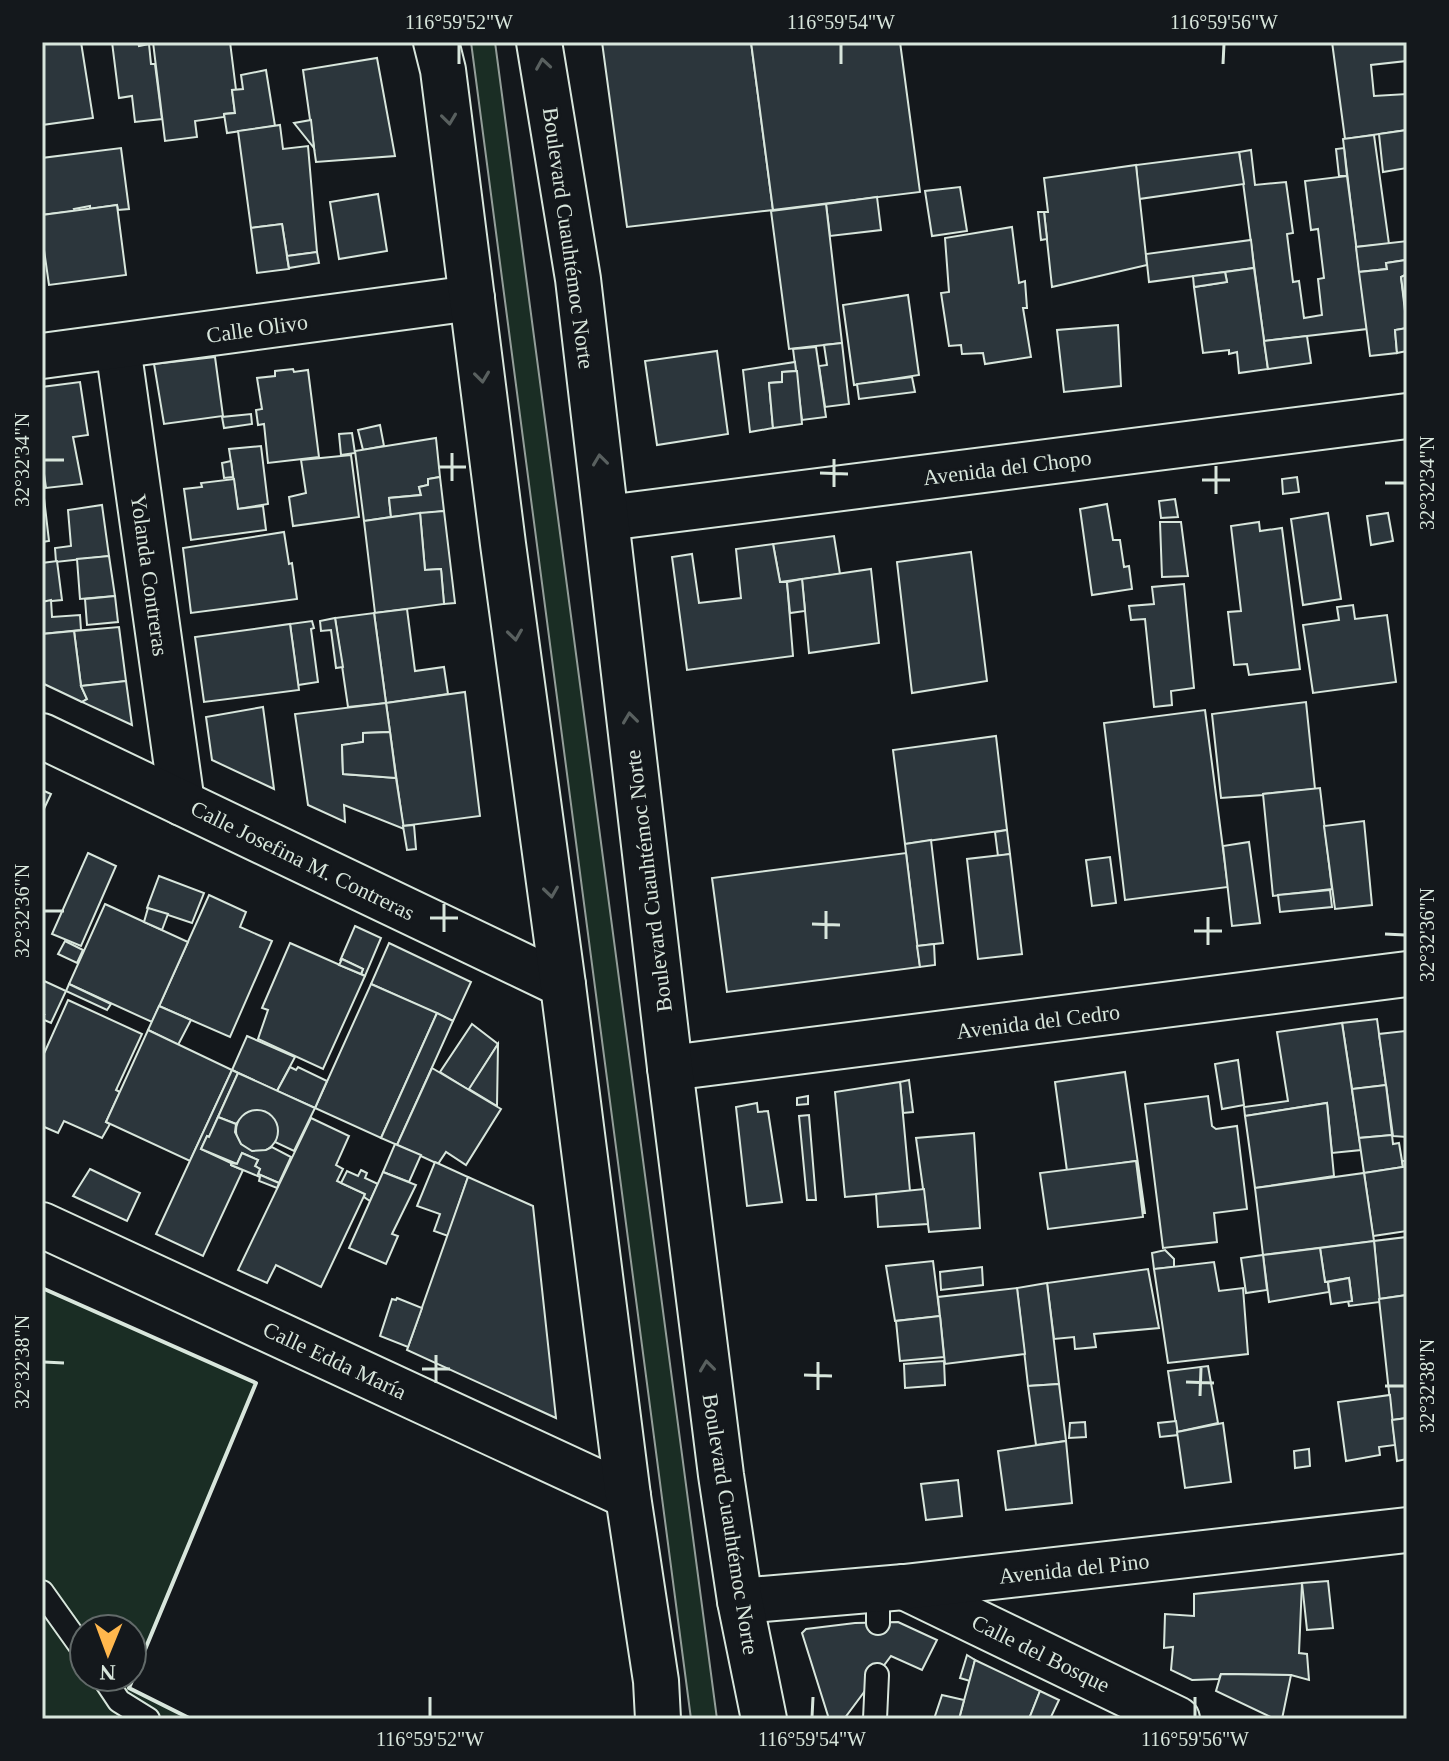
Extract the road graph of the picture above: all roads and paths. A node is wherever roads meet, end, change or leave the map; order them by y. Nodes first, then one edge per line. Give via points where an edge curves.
1 (436, 42) edge
2 (539, 42) edge
3 (472, 298) junction
4 (118, 347) junction
5 (42, 356) edge
6 (1407, 416) edge
7 (607, 518) junction
8 (42, 736) edge
9 (182, 803) junction
10 (1407, 974) edge
11 (563, 985) junction
12 (670, 1068) junction
13 (42, 1225) edge
14 (628, 1496) junction
15 (1407, 1530) edge
16 (42, 1592) edge
17 (887, 1600) junction
18 (740, 1601) junction
19 (68, 1629) edge
20 (877, 1675) dead end
21 (114, 1693) edge
22 (148, 1719) edge
23 (658, 1719) edge
24 (764, 1719) edge
25 (875, 1719) edge
26 (1177, 1719) edge

1 -> 3 street
7 -> 2 street, Boulevard Cuauhtémoc Norte via 578,279
3 - 4 street, Calle Olivo
3 -> 11 street
4 - 5 street, Calle Olivo
4 - 9 street, Yolanda Contreras
6 - 7 street, Avenida del Chopo
12 -> 7 street, Boulevard Cuauhtémoc Norte
8 - 9 street, Calle Josefina M. Contreras
9 - 11 street, Calle Josefina M. Contreras
10 - 12 street, Avenida del Cedro
11 - 14 street
18 -> 12 street, Boulevard Cuauhtémoc Norte
13 - 14 street, Calle Edda María
14 - 23 street
15 - 17 street, Avenida del Pino
16 - 19 lane
17 - 18 street, Avenida del Pino
17 - 26 street, Calle del Bosque
18 - 24 street, Boulevard Cuauhtémoc Norte
20 - 25 lane
21 - 22 lane

